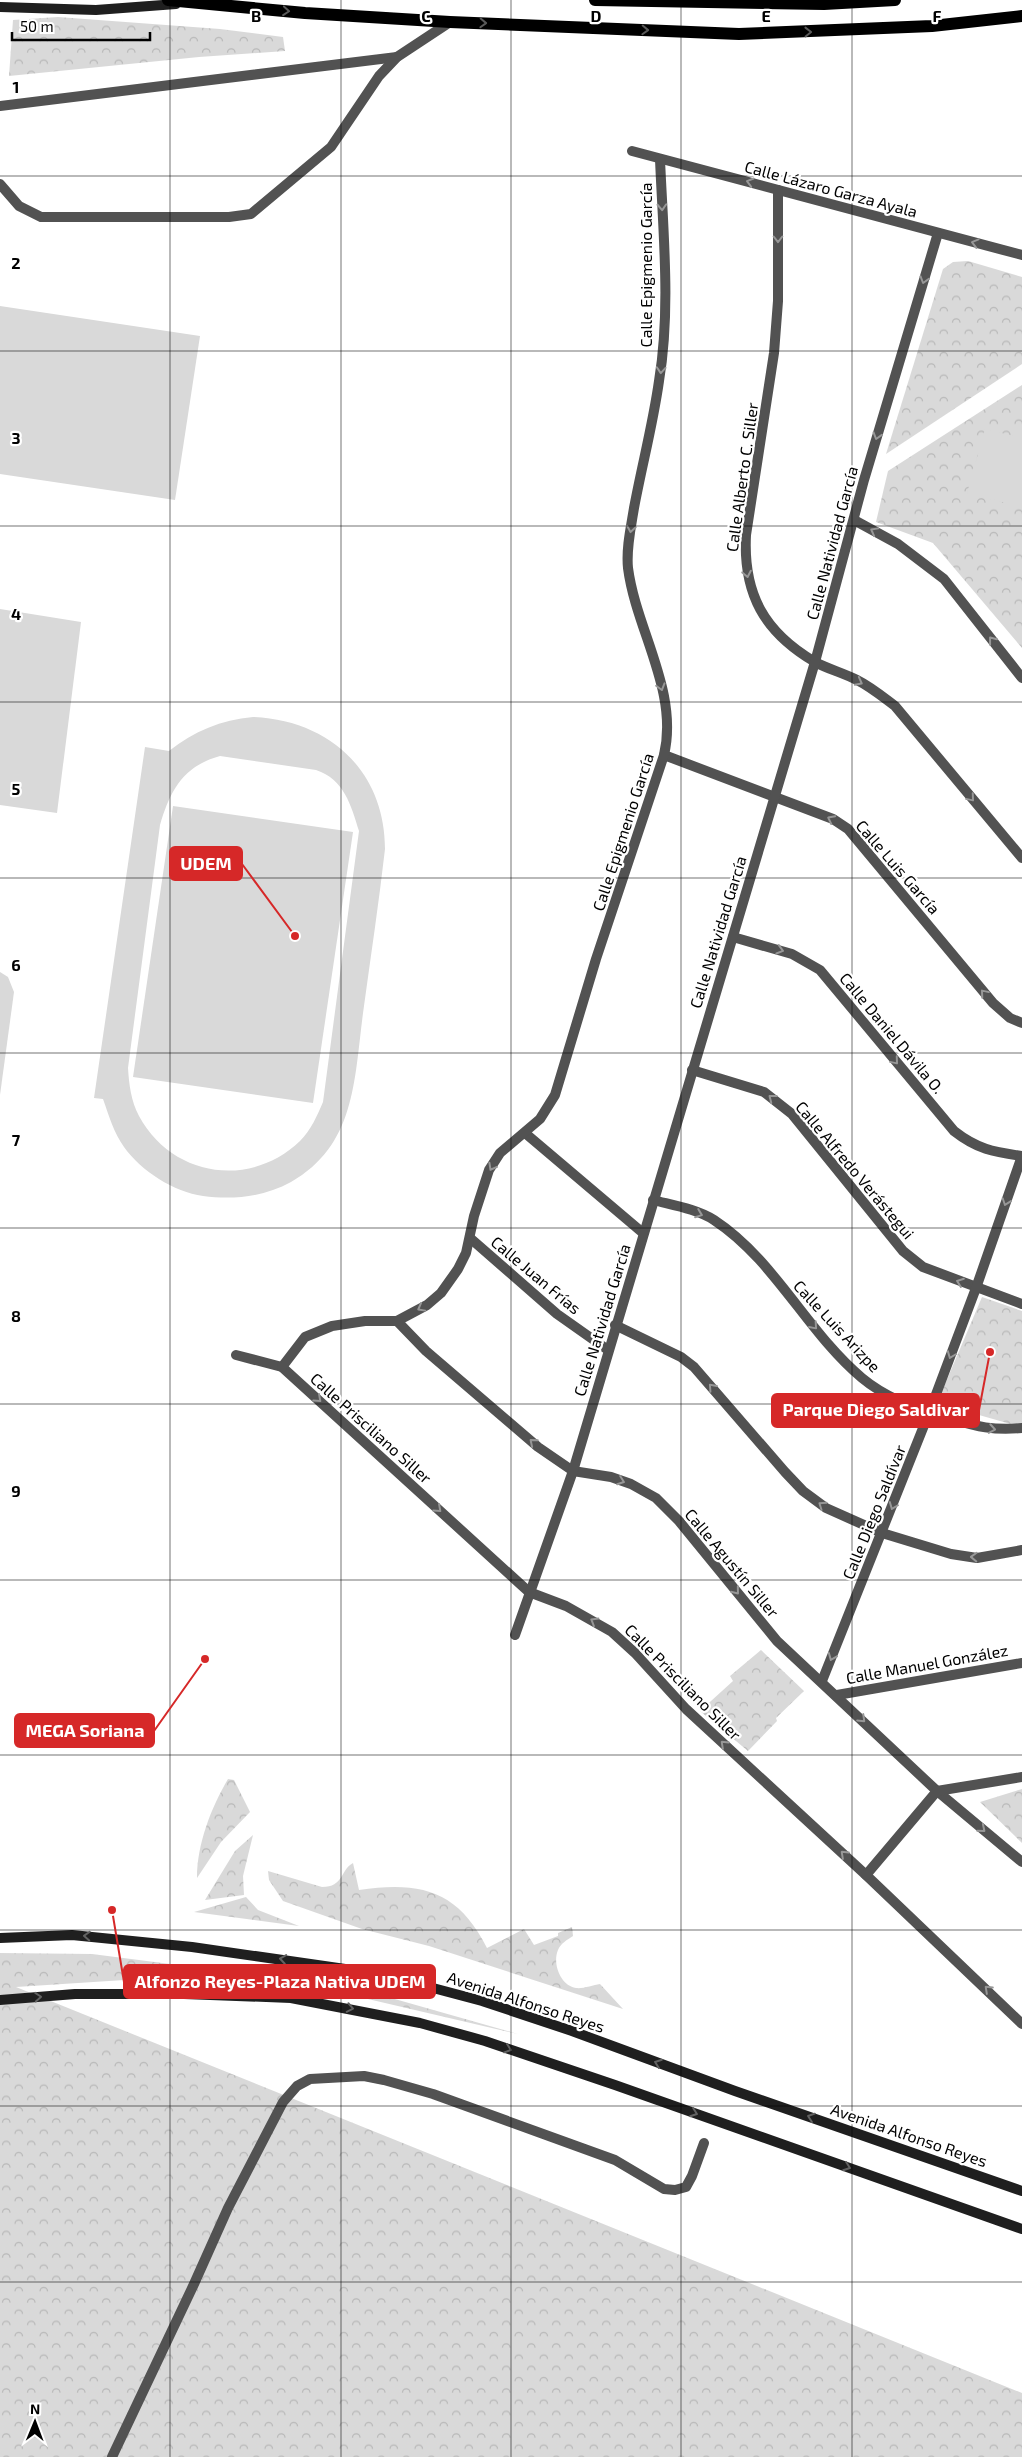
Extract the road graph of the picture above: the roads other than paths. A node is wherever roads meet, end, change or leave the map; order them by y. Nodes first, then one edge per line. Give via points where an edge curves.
1 (168, 0) edge
2 (596, 0) edge
3 (895, 0) edge
4 (192, 3) junction
5 (0, 7) edge
6 (1022, 16) edge
7 (450, 22) junction
8 (397, 57) junction
9 (0, 106) edge
10 (632, 151) dead end
11 (660, 159) junction
12 (0, 184) edge
13 (778, 190) junction
14 (938, 233) junction
15 (1022, 256) edge
16 (854, 520) junction
17 (815, 662) junction
18 (1022, 678) edge
19 (664, 755) junction
20 (774, 795) junction
21 (1022, 858) edge
22 (733, 937) junction
23 (1022, 1023) edge
24 (692, 1070) junction
25 (525, 1133) junction
26 (1022, 1156) edge
27 (1019, 1175) edge
28 (653, 1200) junction
29 (644, 1233) junction
30 (470, 1238) junction
31 (976, 1288) junction
32 (1022, 1304) edge
33 (398, 1321) junction
34 (615, 1325) junction
35 (608, 1350) junction
36 (236, 1355) dead end
37 (282, 1367) junction
38 (929, 1413) junction
39 (1022, 1428) edge
40 (573, 1471) junction
41 (882, 1534) junction
42 (1022, 1550) edge
43 (529, 1592) junction
44 (515, 1635) dead end
45 (1022, 1663) edge
46 (822, 1681) junction
47 (837, 1695) junction
48 (1022, 1776) edge
49 (937, 1791) junction
50 (1022, 1862) edge
51 (866, 1875) junction
52 (0, 1938) edge
53 (0, 2000) edge
54 (1022, 2024) edge
55 (704, 2142) dead end
56 (1022, 2191) edge
57 (1022, 2229) edge
58 (112, 2457) edge

1 - 4 main road
2 - 3 main road via 824,4
4 - 5 main road via 96,10
4 -> 7 main road
7 -> 6 main road via 738,34 932,26
7 - 8 street
8 - 9 street
8 - 12 street via 379,76 331,146 251,214 229,217 40,217 19,206
10 - 11 street, Calle Lázaro Garza Ayala
13 -> 11 street, Calle Lázaro Garza Ayala
11 -> 19 street, Calle Epigmenio García via 664,300 660,380 630,529 628,565 631,587 665,702 667,741
13 - 14 street, Calle Lázaro Garza Ayala
13 -> 17 street, Calle Alberto C. Siller via 778,301 774,352 745,559 754,599 768,624
15 -> 14 street, Calle Lázaro Garza Ayala
14 -> 16 street, Calle Natividad García
16 - 17 street, Calle Natividad García
18 -> 16 street via 944,579 898,544
17 - 20 street, Calle Natividad García
17 -> 21 street, Calle Alberto C. Siller via 858,681 895,706
19 - 20 street, Calle Luis García
19 - 25 street, Calle Epigmenio García via 555,1095 540,1119
20 - 22 street, Calle Natividad García
23 -> 20 street, Calle Luis García via 992,1003 848,830 833,819
22 - 24 street, Calle Natividad García
22 -> 26 street, Calle Daniel Dávila O. via 792,954 820,970 954,1131 970,1144
24 - 28 street, Calle Natividad García
31 -> 24 street, Calle Alfredo Verástegui via 923,1266 903,1251 792,1114 764,1092
25 - 29 street
25 -> 30 street, Calle Epigmenio García via 500,1153 489,1170
26 - 27 street, Calle Diego Saldívar
27 -> 31 street, Calle Diego Saldívar
28 - 29 street, Calle Natividad García
28 -> 38 street, Calle Luis Arizpe via 712,1219 729,1231 749,1249 861,1378 878,1390
29 - 34 street, Calle Natividad García
30 -> 33 street, Calle Epigmenio García via 458,1269 441,1293 428,1305
30 - 35 street, Calle Juan Frías via 557,1314
31 - 32 street, Calle Alfredo Verástegui
31 -> 38 street, Calle Diego Saldívar
33 - 37 street, Calle Epigmenio García via 332,1326 305,1337
40 -> 33 street, Calle Agustín Siller via 538,1447 426,1351
34 - 35 street, Calle Natividad García
41 -> 34 street via 826,1508 803,1491 700,1374 681,1357
35 - 40 street, Calle Natividad García
36 - 37 street
37 -> 43 street, Calle Prisciliano Siller
38 -> 39 street, Calle Luis Arizpe via 999,1431
38 -> 41 street, Calle Diego Saldívar
40 - 43 street, Calle Natividad García
40 -> 46 street, Calle Agustín Siller via 611,1477 656,1498 778,1640
42 -> 41 street via 977,1558
41 -> 46 street, Calle Diego Saldívar
43 - 44 street, Calle Natividad García
51 -> 43 street, Calle Prisciliano Siller via 686,1709 612,1632 566,1606
45 - 47 street, Calle Manuel González
46 - 47 street, Calle Agustín Siller
47 -> 49 street, Calle Agustín Siller
48 - 49 street
49 -> 50 street, Calle Agustín Siller
49 - 51 street
54 -> 51 street, Calle Prisciliano Siller
56 -> 52 main road, Avenida Alfonso Reyes via 572,2031 433,1988 359,1971 192,1946 72,1935
53 -> 57 main road via 75,1994 291,1998 420,2023 485,2041 615,2085
55 - 58 street via 686,2187 664,2189 615,2160 433,2094 364,2076 318,2078 303,2082 284,2102 228,2208

